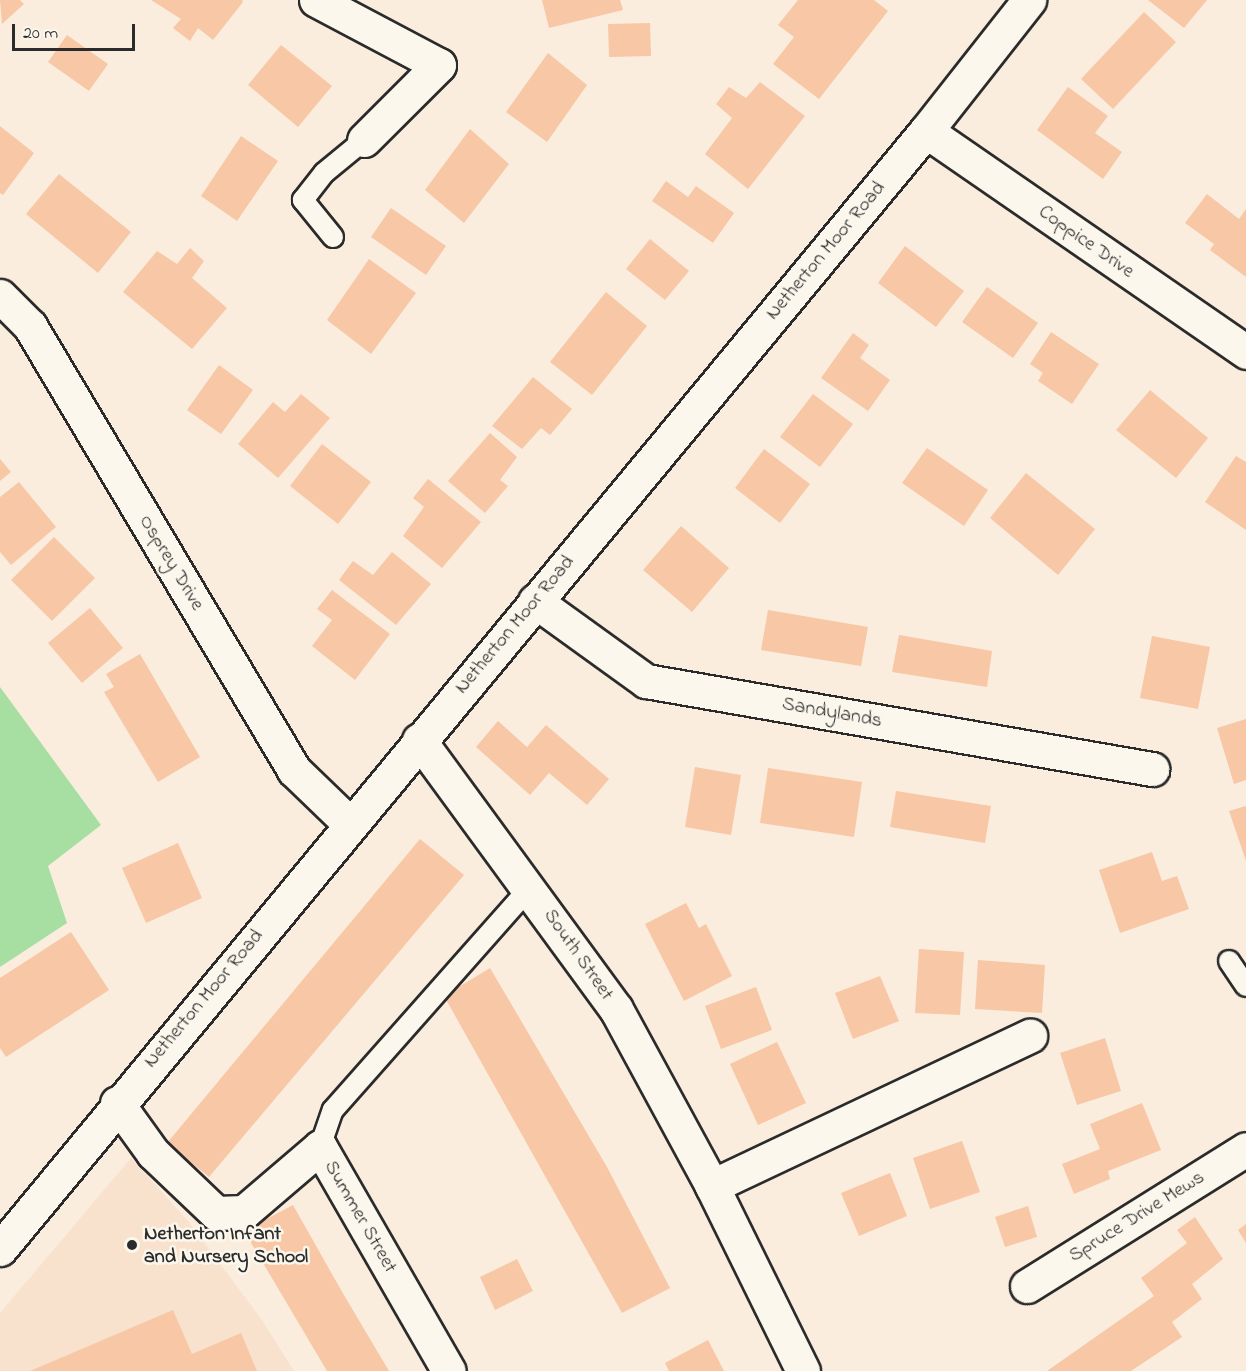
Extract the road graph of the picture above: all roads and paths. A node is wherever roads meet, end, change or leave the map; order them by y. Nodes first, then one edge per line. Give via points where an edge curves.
1 (316, 0) edge
2 (1029, 0) edge
3 (926, 131) junction
4 (364, 140) joint
5 (333, 237) dead end
6 (0, 296) edge
7 (1246, 352) edge
8 (535, 601) junction
9 (419, 740) junction
10 (1152, 769) dead end
11 (350, 824) junction
12 (530, 887) junction
13 (1229, 962) dead end
14 (1246, 986) edge
15 (1030, 1036) dead end
16 (117, 1103) junction
17 (320, 1147) junction
18 (1246, 1149) edge
19 (712, 1186) junction
20 (0, 1249) edge
21 (1027, 1286) dead end
22 (449, 1371) edge
23 (803, 1371) edge

1 - 4 street via 438,65
2 - 3 street, Netherton Moor Road
3 - 7 street, Coppice Drive
3 - 8 street, Netherton Moor Road
4 - 5 lane via 324,173 303,200
6 - 11 street, Osprey Drive via 30,326 294,770
8 - 9 street, Netherton Moor Road
8 - 10 street, Sandylands via 646,681
9 - 11 street, Netherton Moor Road
9 - 12 street, South Street
11 - 16 street, Netherton Moor Road
12 - 17 lane via 333,1110
12 - 19 street, South Street via 616,1009
13 - 14 lane
15 - 19 street
16 - 17 street, Summer Street via 153,1153 216,1213 244,1212
16 - 20 street, Netherton Moor Road
17 - 22 street, Summer Street
18 - 21 street, Spruce Drive Mews
19 - 23 street, South Street

